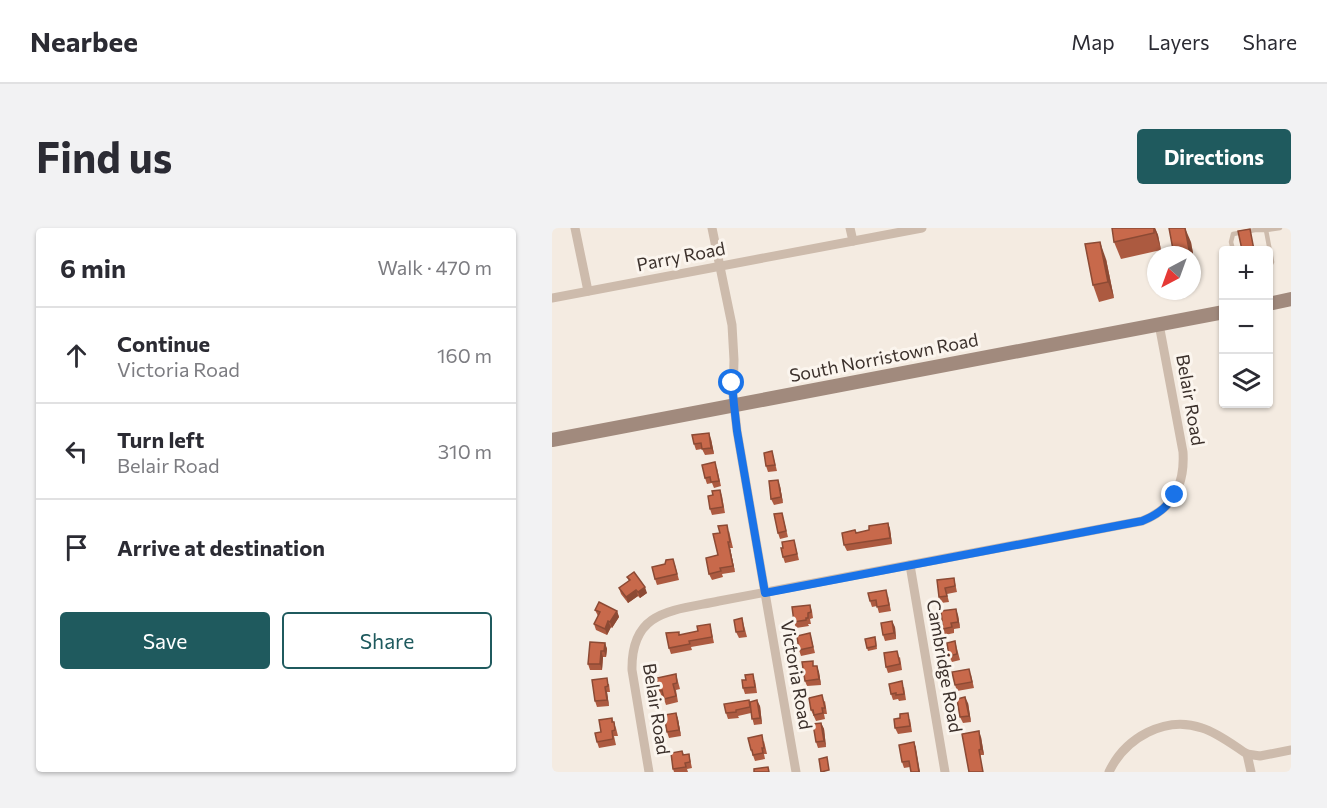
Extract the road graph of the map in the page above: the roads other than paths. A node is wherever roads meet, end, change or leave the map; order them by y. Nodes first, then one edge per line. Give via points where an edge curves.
1 (575, 228) edge
2 (712, 228) edge
3 (850, 228) edge
4 (922, 228) edge
5 (1280, 228) edge
6 (1266, 230) junction
7 (853, 241) junction
8 (1232, 246) edge
9 (1269, 246) edge
10 (720, 266) junction
11 (588, 291) junction
12 (552, 298) edge
13 (1291, 299) edge
14 (1273, 303) edge
15 (1219, 313) edge
16 (1159, 324) junction
17 (734, 405) junction
18 (552, 440) edge
19 (910, 565) junction
20 (765, 593) junction
21 (1291, 750) edge
22 (1247, 754) junction
23 (649, 772) edge
24 (796, 772) edge
25 (945, 772) edge
26 (1109, 772) edge
27 (1251, 772) edge

1 - 11 street
2 - 10 street, Victoria Road
3 - 7 street
4 - 7 street, Parry Road
5 - 6 lane
6 - 8 lane via 1233,234
6 - 9 lane
7 - 10 street, Parry Road
10 - 11 street, Parry Road
10 - 17 street, Victoria Road via 732,325
11 - 12 street, Parry Road
13 - 14 street
15 - 16 street, South Norristown Road
16 - 17 street, South Norristown Road
16 - 19 street, Belair Road via 1184,464 1175,495 1160,513 1142,521
17 - 18 street, South Norristown Road
17 - 20 street, Victoria Road
19 - 20 street, Belair Road
19 - 25 street, Cambridge Road
20 - 23 street, Belair Road via 670,611 644,626 634,645 632,670
20 - 24 street, Victoria Road
21 - 22 street via 1260,756
22 - 26 street via 1214,732 1175,725 1128,744
22 - 27 street

